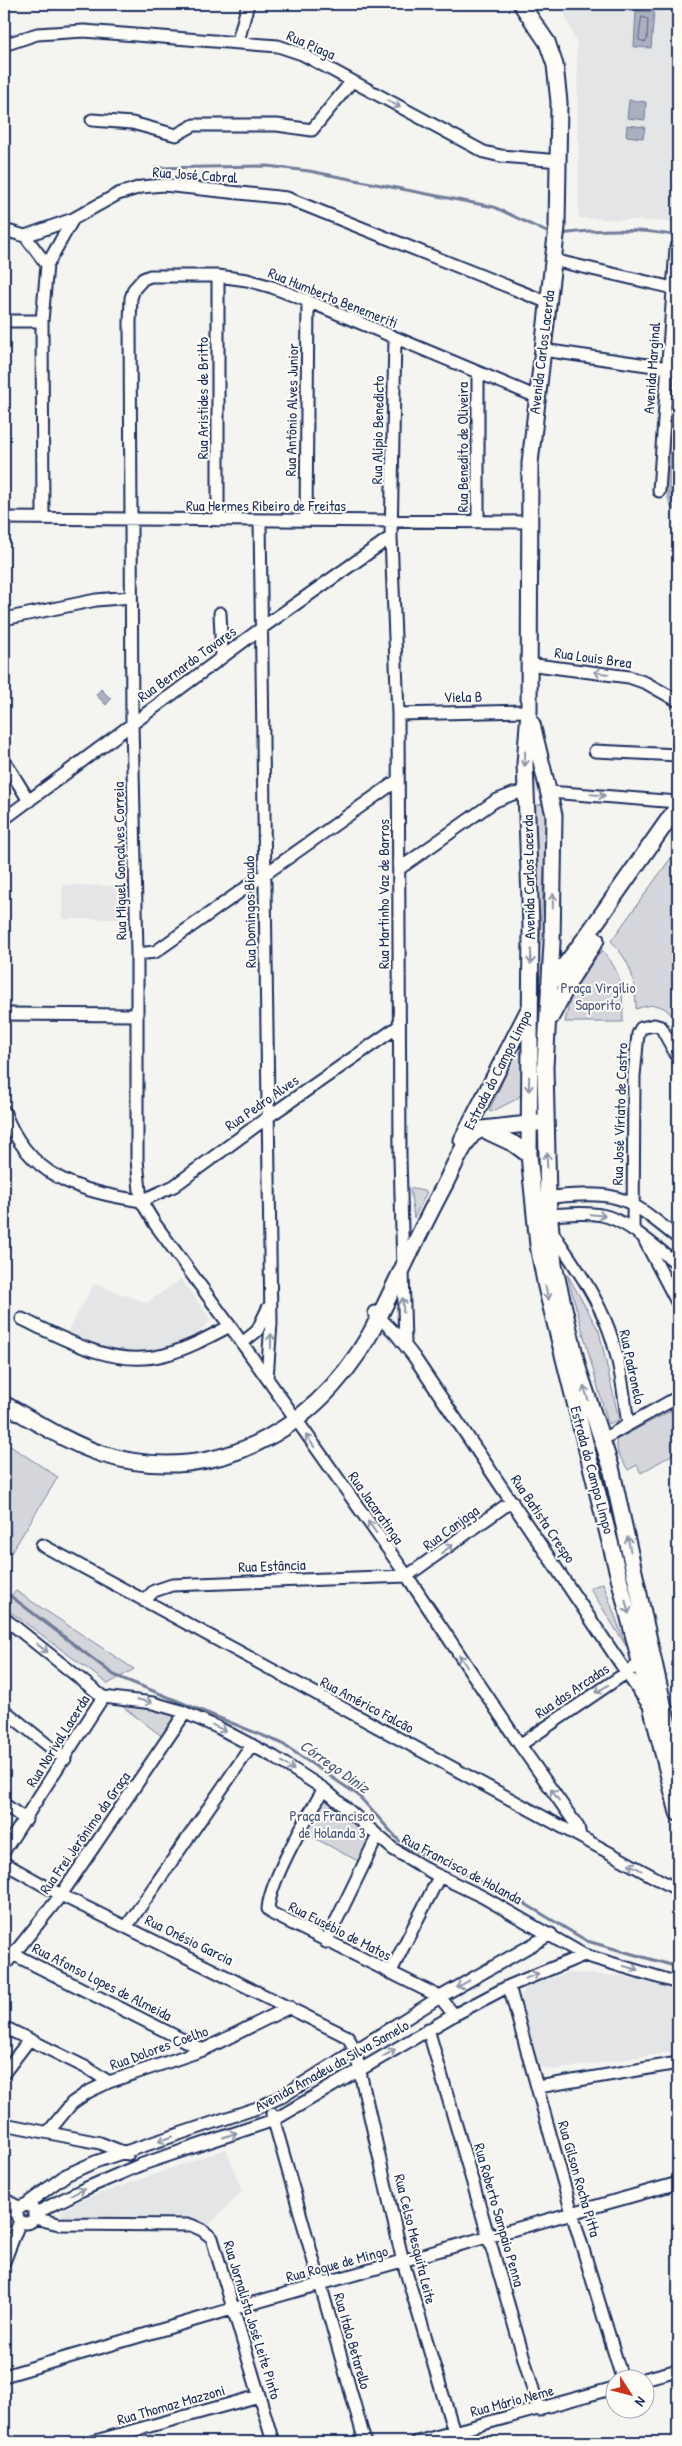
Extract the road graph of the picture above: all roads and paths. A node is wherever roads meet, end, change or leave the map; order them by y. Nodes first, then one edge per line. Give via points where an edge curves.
1 (248, 4) edge
2 (521, 4) edge
3 (238, 41) junction
4 (4, 45) edge
5 (352, 81) junction
6 (92, 120) dead end
7 (559, 161) junction
8 (73, 219) junction
9 (4, 230) edge
10 (25, 236) junction
11 (676, 248) dead end
12 (554, 252) junction
13 (47, 265) junction
14 (218, 276) junction
15 (673, 288) junction
16 (308, 301) junction
17 (549, 303) junction
18 (4, 321) edge
19 (42, 321) junction
20 (394, 338) junction
21 (543, 350) junction
22 (668, 368) junction
23 (478, 374) junction
24 (537, 397) junction
25 (659, 491) dead end
26 (4, 518) edge
27 (43, 518) junction
28 (130, 520) junction
29 (218, 520) junction
30 (260, 520) junction
31 (306, 520) junction
32 (478, 521) junction
33 (393, 522) junction
34 (528, 522) junction
35 (391, 537) junction
36 (131, 597) junction
37 (220, 612) dead end
38 (4, 619) edge
39 (263, 627) junction
40 (222, 657) junction
41 (528, 664) junction
42 (678, 701) edge
43 (529, 711) junction
44 (398, 714) junction
45 (132, 723) junction
46 (595, 751) dead end
47 (678, 755) edge
48 (4, 760) edge
49 (398, 780) junction
50 (548, 788) junction
51 (527, 790) junction
52 (29, 801) junction
53 (678, 802) edge
54 (678, 806) edge
55 (4, 819) edge
56 (678, 822) edge
57 (399, 869) junction
58 (264, 875) junction
59 (552, 943) junction
60 (580, 946) junction
61 (137, 954) junction
62 (550, 985) junction
63 (531, 1006) junction
64 (4, 1014) edge
65 (136, 1015) junction
66 (399, 1026) junction
67 (546, 1028) junction
68 (529, 1044) junction
69 (509, 1046) junction
70 (678, 1058) edge
71 (545, 1067) junction
72 (4, 1111) edge
73 (268, 1117) junction
74 (546, 1122) junction
75 (528, 1123) junction
76 (482, 1129) junction
77 (529, 1155) junction
78 (541, 1198) junction
79 (141, 1201) junction
80 (631, 1205) junction
81 (545, 1220) junction
82 (632, 1230) junction
83 (678, 1238) edge
84 (644, 1240) junction
85 (553, 1254) junction
86 (402, 1260) junction
87 (574, 1264) junction
88 (678, 1264) edge
89 (270, 1304) junction
90 (678, 1304) edge
91 (377, 1314) junction
92 (22, 1320) dead end
93 (230, 1326) junction
94 (242, 1344) junction
95 (404, 1344) junction
96 (267, 1378) junction
97 (678, 1397) edge
98 (4, 1404) edge
99 (296, 1421) junction
100 (628, 1425) junction
101 (601, 1440) junction
102 (584, 1441) junction
103 (611, 1468) junction
104 (512, 1502) junction
105 (42, 1545) dead end
106 (406, 1576) junction
107 (144, 1601) junction
108 (4, 1618) edge
109 (642, 1662) junction
110 (627, 1672) junction
111 (104, 1697) junction
112 (4, 1710) edge
113 (185, 1713) junction
114 (654, 1713) junction
115 (252, 1745) junction
116 (520, 1746) junction
117 (65, 1759) junction
118 (678, 1762) edge
119 (324, 1789) junction
120 (4, 1804) edge
121 (678, 1813) edge
122 (26, 1820) junction
123 (377, 1836) junction
124 (580, 1836) junction
125 (4, 1851) edge
126 (4, 1863) edge
127 (439, 1876) junction
128 (678, 1890) edge
129 (62, 1895) junction
130 (128, 1926) junction
131 (551, 1934) junction
132 (326, 1942) junction
133 (14, 1954) junction
134 (584, 1955) junction
135 (4, 1966) edge
136 (390, 1973) junction
137 (678, 1983) edge
138 (509, 1986) junction
139 (440, 1997) junction
140 (290, 2007) junction
141 (454, 2015) junction
142 (4, 2027) edge
143 (428, 2029) junction
144 (29, 2040) junction
145 (203, 2050) junction
146 (355, 2050) junction
147 (678, 2063) edge
148 (359, 2071) junction
149 (4, 2073) edge
150 (109, 2082) junction
151 (538, 2087) junction
152 (269, 2103) junction
153 (274, 2120) junction
154 (4, 2124) edge
155 (49, 2131) junction
156 (126, 2153) junction
157 (140, 2165) junction
158 (678, 2183) edge
159 (4, 2200) edge
160 (53, 2206) junction
161 (22, 2207) junction
162 (572, 2213) junction
163 (34, 2216) junction
164 (20, 2221) junction
165 (59, 2224) junction
166 (489, 2236) junction
167 (4, 2262) edge
168 (403, 2262) junction
169 (320, 2283) junction
170 (232, 2308) junction
171 (619, 2368) edge
172 (678, 2370) edge
173 (4, 2376) edge
174 (654, 2376) edge
175 (604, 2391) edge
176 (259, 2396) junction
177 (539, 2410) junction
178 (454, 2432) junction
179 (92, 2442) edge
180 (273, 2442) edge
181 (365, 2442) edge
182 (417, 2442) edge

1 - 3 street
2 - 7 main road, Avenida Carlos Lacerda via 547,42 555,65
3 - 4 street, Rua Piaga via 57,31
3 - 5 street, Rua Piaga via 289,49
5 - 6 street via 312,130 268,124 194,125 176,135 132,123
5 -> 7 street, Rua Piaga via 484,152
7 - 12 main road, Avenida Carlos Lacerda
8 - 10 street, Rua José Cabral
8 - 13 street
8 - 17 street, Rua José Cabral via 118,194 141,187 164,185 287,198
9 - 10 street
10 - 13 street
11 - 15 street, Avenida Marginal
12 - 15 street
12 - 17 main road, Avenida Carlos Lacerda
13 - 19 street
14 - 16 street, Rua Humberto Benemeriti via 272,287
14 - 28 street, Rua Humberto Benemeriti via 150,276 134,289 130,323
14 - 29 street, Rua Aristides de Britto
15 - 22 street, Avenida Marginal
16 - 20 street, Rua Humberto Benemeriti
16 - 31 street, Rua Antônio Alves Junior
17 - 21 main road, Avenida Carlos Lacerda
18 - 19 street
19 - 27 street
20 - 23 street, Rua Humberto Benemeriti
20 - 33 street, Rua Alípio Benedicto
21 - 22 street
21 - 24 main road, Avenida Carlos Lacerda
22 - 25 street, Avenida Marginal
23 - 24 street, Rua Humberto Benemeriti
23 - 32 street, Rua Benedito de Oliveira
24 - 34 main road, Avenida Carlos Lacerda
26 - 27 street, Rua Hermes Ribeiro de Freitas
27 - 28 street, Rua Hermes Ribeiro de Freitas
28 - 29 street, Rua Hermes Ribeiro de Freitas
28 - 36 street, Rua Miguel Gonçalves Correia
29 - 30 street, Rua Hermes Ribeiro de Freitas
30 - 31 street, Rua Hermes Ribeiro de Freitas
30 - 39 street, Rua Domingos Bicudo
31 - 33 street, Rua Hermes Ribeiro de Freitas
32 - 33 street, Rua Hermes Ribeiro de Freitas
32 - 34 street, Rua Hermes Ribeiro de Freitas
33 - 35 street, Rua Martinho Vaz de Barros
34 - 41 main road, Avenida Carlos Lacerda
35 - 39 street, Rua Bernardo Tavares
35 - 44 street, Rua Martinho Vaz de Barros
36 - 38 street via 96,600
36 - 45 street, Rua Miguel Gonçalves Correia
37 - 40 street
39 - 40 street, Rua Bernardo Tavares
39 - 58 street, Rua Domingos Bicudo
40 - 45 street, Rua Bernardo Tavares
42 -> 41 street, Rua Louis Brea via 629,677
41 - 43 main road, Avenida Carlos Lacerda
43 - 44 street, Viela B
43 - 50 main road, Avenida Carlos Lacerda
43 -> 51 main road, Avenida Carlos Lacerda via 525,764
44 - 49 street, Rua Martinho Vaz de Barros
45 - 52 street, Rua Bernardo Tavares
45 - 61 street, Rua Miguel Gonçalves Correia
46 - 47 street
48 - 52 street
49 - 57 street, Rua Martinho Vaz de Barros
49 - 58 street
50 - 51 main road via 542,780
50 -> 53 street
59 -> 50 main road, Avenida Carlos Lacerda via 554,815
51 - 57 street via 495,801
51 -> 63 main road, Avenida Carlos Lacerda
52 - 55 street, Rua Bernardo Tavares
54 - 60 main road, Estrada do Campo Limpo
56 - 67 main road via 591,946 564,990
57 - 66 street, Rua Martinho Vaz de Barros
58 - 61 street via 154,952
58 - 73 street, Rua Domingos Bicudo
59 - 60 main road via 569,950
59 - 62 main road, Avenida Carlos Lacerda
60 - 62 main road, Estrada do Campo Limpo
61 - 65 street, Rua Miguel Gonçalves Correia
62 - 63 main road, Estrada do Campo Limpo
62 - 67 main road, Avenida Carlos Lacerda
63 - 68 main road, Avenida Carlos Lacerda
63 - 69 main road, Estrada do Campo Limpo
64 - 65 street
65 - 79 street, Rua Miguel Gonçalves Correia via 137,1160
66 - 73 street, Rua Pedro Alves
66 - 86 street, Rua Martinho Vaz de Barros
67 - 71 main road, Estrada do Campo Limpo
68 - 69 main road
68 - 71 main road via 541,1054
68 -> 75 main road, Estrada do Campo Limpo
69 - 86 main road, Estrada do Campo Limpo
70 - 80 street, Rua José Víriato de Castro via 661,1027 654,1024 641,1028 634,1076
71 - 74 main road, Estrada do Campo Limpo
72 - 79 street via 26,1152 44,1170 89,1191
73 - 79 street, Rua Pedro Alves via 174,1186
73 - 89 street, Rua Domingos Bicudo
74 - 75 main road, Estrada do Campo Limpo
78 -> 74 main road, Estrada do Campo Limpo
75 - 76 main road, Estrada do Campo Limpo
75 - 77 main road, Estrada do Campo Limpo
76 - 77 main road
76 - 86 main road, Estrada do Campo Limpo via 468,1140
77 - 78 main road, Estrada do Campo Limpo
78 - 80 street via 602,1196 617,1198
78 - 81 main road, Estrada do Campo Limpo
79 - 93 street, Rua Jacaratinga
80 - 82 street, Rua José Víriato de Castro
80 - 83 street
81 -> 82 street via 598,1214 611,1217
81 - 85 main road, Estrada do Campo Limpo
81 - 87 street, Rua Padronelo
81 -> 102 main road, Estrada do Campo Limpo via 546,1287
82 - 84 street
84 - 88 street
84 - 90 street
85 - 87 street via 564,1256
101 -> 85 main road, Estrada do Campo Limpo via 578,1368
86 - 91 main road, Estrada do Campo Limpo
95 -> 86 street
87 - 100 street, Rua Padronelo via 610,1331
89 - 94 street, Rua Domingos Bicudo via 257,1331
96 -> 89 street, Rua Domingos Bicudo via 271,1347
91 - 95 street, Rua Batista Crespo
91 - 99 main road, Estrada do Campo Limpo via 343,1373
92 - 93 street via 110,1356 137,1359 163,1356
93 - 94 street, Rua Jacaratinga
94 - 96 street, Rua Jacaratinga
95 - 104 street, Rua Batista Crespo
96 - 99 street, Rua Jacaratinga
97 - 100 street
98 - 99 main road, Estrada do Campo Limpo via 100,1453 150,1464 201,1461 231,1455 258,1445
106 -> 99 street, Rua Jacaratinga
100 - 101 street
101 - 103 main road, Estrada do Campo Limpo
102 - 103 main road
102 -> 109 main road, Estrada do Campo Limpo
118 -> 103 main road, Estrada do Campo Limpo
106 -> 104 street, Rua Canjaga
104 - 110 street, Rua Batista Crespo
105 - 107 street, Rua Américo Falcão
106 - 107 street, Rua Estância via 172,1585 154,1591
116 -> 106 street, Rua Jacaratinga
107 - 124 street, Rua Américo Falcão
108 -> 111 street
109 - 110 street, Rua das Arcadas
109 - 114 main road, Estrada do Campo Limpo
110 - 114 street, Rua Batista Crespo
110 -> 116 street, Rua das Arcadas
111 -> 113 street, Rua Francisco de Holanda via 138,1699
111 - 117 street, Rua Norival Lacerda
112 - 117 street
113 -> 115 street, Rua Francisco de Holanda
113 - 129 street, Rua Frei Jerônimo da Graça
114 - 121 main road, Estrada do Campo Limpo
115 -> 119 street, Rua Francisco de Holanda
115 - 130 street
124 -> 116 street, Rua Jacaratinga via 578,1827
117 - 122 street, Rua Norival Lacerda
119 - 123 street, Rua Francisco de Holanda
119 - 132 street, Rua Eusébio de Matos via 303,1825 268,1908 273,1914
120 - 122 street
122 - 125 street, Rua Norival Lacerda
123 - 127 street, Rua Francisco de Holanda via 408,1859
123 - 132 street
128 -> 124 street, Rua Américo Falcão
126 - 129 street, Rua Onésio Garcia
127 - 131 street, Rua Francisco de Holanda
127 - 136 street
129 - 130 street, Rua Onésio Garcia
129 - 133 street, Rua Frei Jerônimo da Graça
130 - 140 street, Rua Onésio Garcia
131 - 134 street, Rua Francisco de Holanda
131 -> 139 street, Avenida Amadeu da Silva Samelo
132 - 136 street, Rua Eusébio de Matos
133 - 135 street, Rua Frei Jerônimo da Graça
133 - 145 street, Rua Afonso Lopes de Almeida
134 -> 137 street, Rua Francisco de Holanda
138 -> 134 street, Avenida Amadeu da Silva Samelo
136 - 139 street, Rua Eusébio de Matos
138 - 141 street, Avenida Amadeu da Silva Samelo
138 - 151 street, Rua Gilson Rocha Pitta
139 - 141 street
139 - 146 street, Avenida Amadeu da Silva Samelo
140 - 145 street, Rua Dolores Coelho
140 - 146 street, Rua Onésio Garcia via 342,2032
141 - 143 street, Avenida Amadeu da Silva Samelo
142 - 144 street
148 -> 143 street, Avenida Amadeu da Silva Samelo
143 - 166 street, Rua Roberto Sampaio Penna
144 - 149 street
144 - 150 street
145 - 150 street, Rua Dolores Coelho
146 - 148 street, Rua Celso Mesquita Leite
146 - 152 street, Avenida Amadeu da Silva Samelo
147 - 151 street
148 - 153 street, Avenida Amadeu da Silva Samelo
148 - 168 street, Rua Celso Mesquita Leite
150 - 155 street, Rua Dolores Coelho via 72,2103
151 - 162 street, Rua Gilson Rocha Pitta
152 - 153 street, Rua Italo Betarello
152 -> 156 street, Avenida Amadeu da Silva Samelo
157 -> 153 street, Avenida Amadeu da Silva Samelo
153 - 169 street, Rua Italo Betarello
154 - 155 street
155 - 156 street
156 - 157 street
156 - 161 street, Avenida Amadeu da Silva Samelo via 66,2175
160 -> 157 street, Avenida Amadeu da Silva Samelo
158 - 162 street, Rua Roque de Mingo
159 - 161 street
160 - 163 street, Avenida Amadeu da Silva Samelo
160 - 165 street via 54,2217
161 - 163 street via 31,2207
161 - 164 street via 17,2214
162 - 166 street, Rua Roque de Mingo
162 - 171 street, Rua Gilson Rocha Pitta
163 - 164 street via 28,2223
163 - 165 street, Rua Jornalista José Leite Pinto
164 - 167 street
165 - 170 street, Rua Jornalista José Leite Pinto via 191,2225 202,2230 212,2238
166 - 168 street, Rua Roque de Mingo
166 - 177 street, Rua Roberto Sampaio Penna
168 - 169 street, Rua Roque de Mingo
168 - 178 street, Rua Celso Mesquita Leite
169 - 170 street, Rua Roque de Mingo
169 - 181 street, Rua Italo Betarello
170 - 173 street, Rua Roque de Mingo
170 - 176 street, Rua Jornalista José Leite Pinto
172 - 174 street
175 - 177 street, Rua Mário Neme
176 - 179 street, Rua Thomaz Mazzoni
176 - 180 street, Rua Jornalista José Leite Pinto
177 - 178 street, Rua Mário Neme
178 - 182 street, Rua Mário Neme

